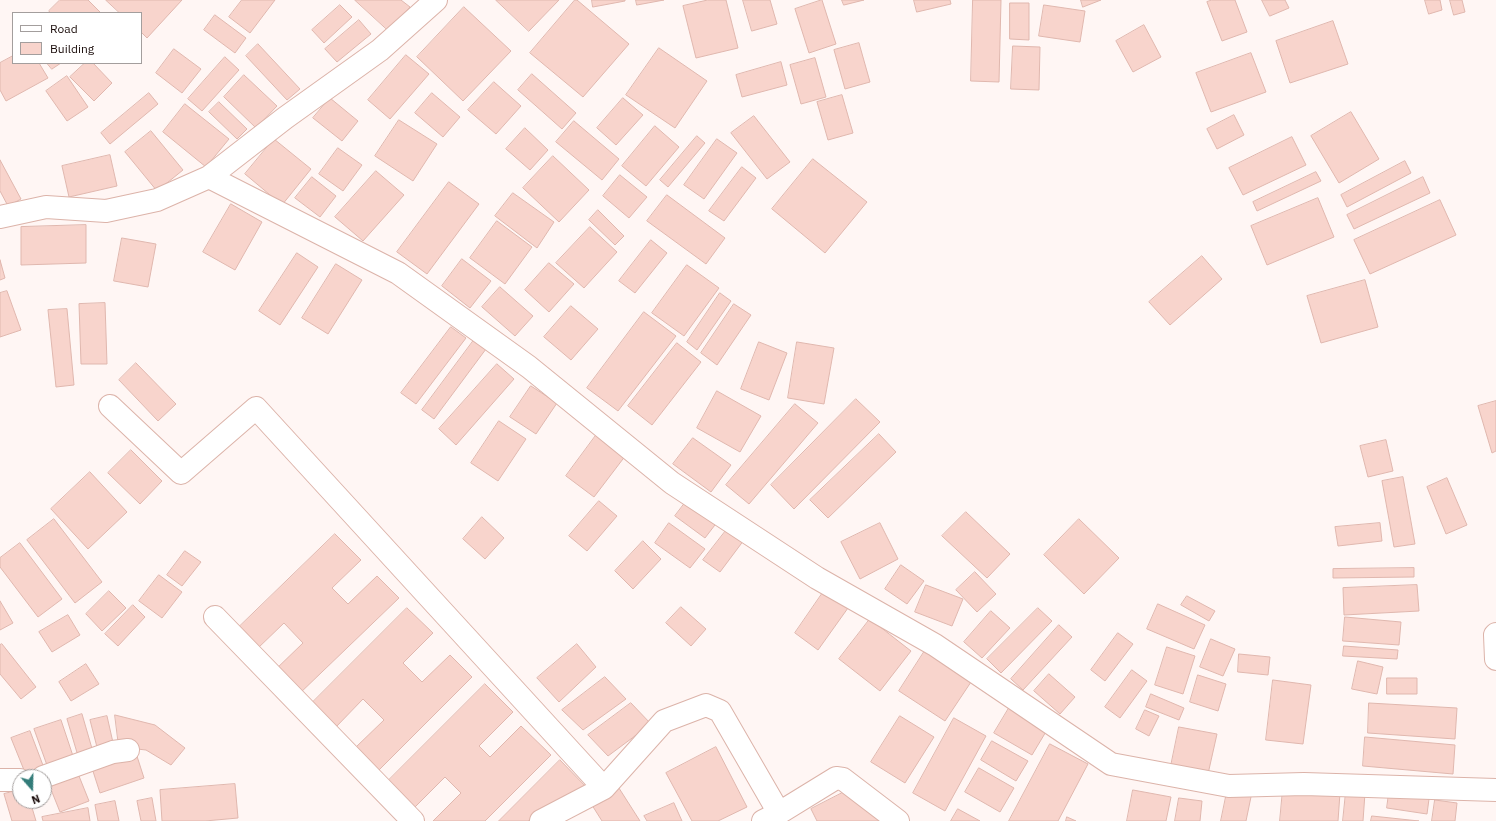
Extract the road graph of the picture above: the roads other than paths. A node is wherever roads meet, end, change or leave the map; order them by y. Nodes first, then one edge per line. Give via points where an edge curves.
1 (436, 0) edge
2 (209, 176) junction
3 (0, 217) edge
4 (110, 406) dead end
5 (216, 617) dead end
6 (1496, 634) edge
7 (1496, 659) edge
8 (128, 750) dead end
9 (52, 774) edge
10 (0, 780) edge
11 (12, 780) edge
12 (604, 788) junction
13 (1496, 790) edge
14 (771, 817) edge
15 (413, 821) edge
16 (541, 821) edge
17 (898, 821) edge

1 - 2 street via 380,50 291,113
2 - 3 street via 157,200 106,212 46,207
2 - 13 street via 398,273 529,367 672,483 817,578 935,645 1111,764 1228,786 1304,784
4 - 12 street via 181,473 256,408
5 - 15 street
6 - 7 street
8 - 9 street via 113,752
10 - 11 street
12 - 14 street via 664,721 706,705 720,711
12 - 16 street
14 - 17 street via 836,778 843,780

